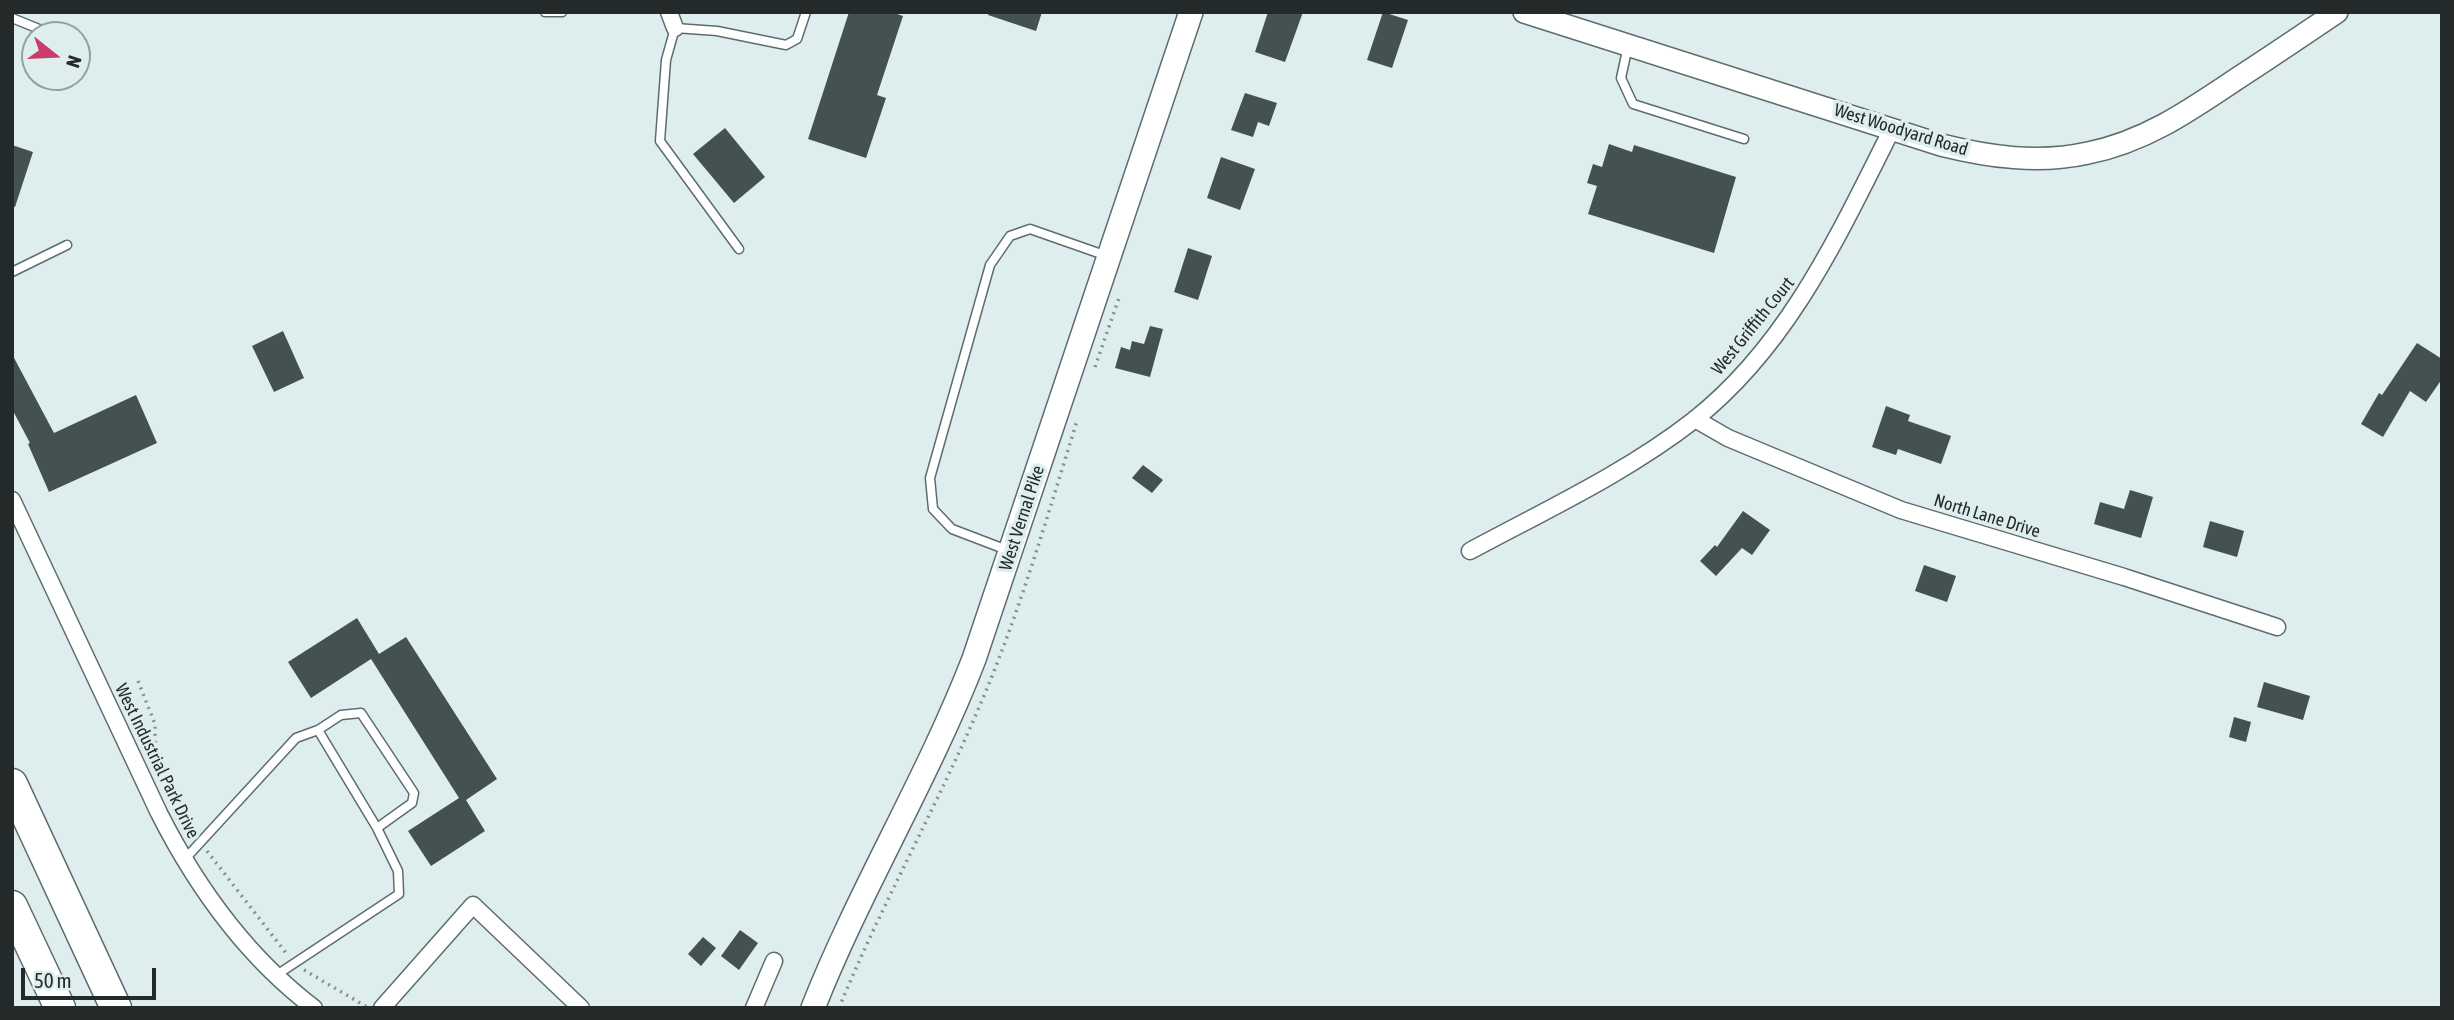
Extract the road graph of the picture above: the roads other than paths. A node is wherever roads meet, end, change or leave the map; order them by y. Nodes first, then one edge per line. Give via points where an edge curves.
1 (545, 12) edge
2 (562, 12) edge
3 (806, 12) edge
4 (1191, 12) edge
5 (1524, 12) edge
6 (2337, 12) edge
7 (672, 20) edge
8 (1628, 46) junction
9 (1892, 129) junction
10 (1744, 139) dead end
11 (67, 245) dead end
12 (739, 249) dead end
13 (1109, 257) junction
14 (12, 272) edge
15 (1695, 419) junction
16 (12, 500) edge
17 (1470, 551) dead end
18 (1011, 552) junction
19 (2277, 627) dead end
20 (318, 730) junction
21 (12, 785) edge
22 (377, 828) junction
23 (184, 860) junction
24 (12, 906) edge
25 (774, 961) dead end
26 (275, 976) junction
27 (60, 1008) edge
28 (116, 1008) edge
29 (314, 1008) edge
30 (382, 1008) edge
31 (581, 1008) edge
32 (754, 1008) edge
33 (813, 1008) edge

1 - 2 lane
3 - 7 lane via 797,38 786,45
4 - 13 main road, West Vernal Pike
5 - 8 street, West Woodyard Road
6 - 9 street, West Woodyard Road via 2177,119 2146,135 2088,154 1998,157
7 - 12 lane via 660,141
8 - 9 street, West Woodyard Road
8 - 10 lane via 1621,78 1633,104
9 - 15 street, West Griffith Court via 1786,322 1750,366
11 - 14 lane
13 - 18 main road, West Vernal Pike
13 - 18 lane via 1030,229 1010,236 990,265 930,478 933,509 952,529
15 - 17 street, West Griffith Court via 1604,480
15 - 19 street, North Lane Drive via 1728,438 1901,510
16 - 23 street, West Industrial Park Drive
18 - 33 main road, West Vernal Pike via 952,712
20 - 22 lane
20 - 22 lane via 341,715 361,713 414,793 412,803
20 - 23 lane via 296,738
21 - 28 highway
22 - 26 lane via 398,871 399,894
23 - 26 street, West Industrial Park Drive via 213,903
24 - 27 highway
25 - 32 street
26 - 29 street, West Industrial Park Drive
30 - 31 street via 472,905

